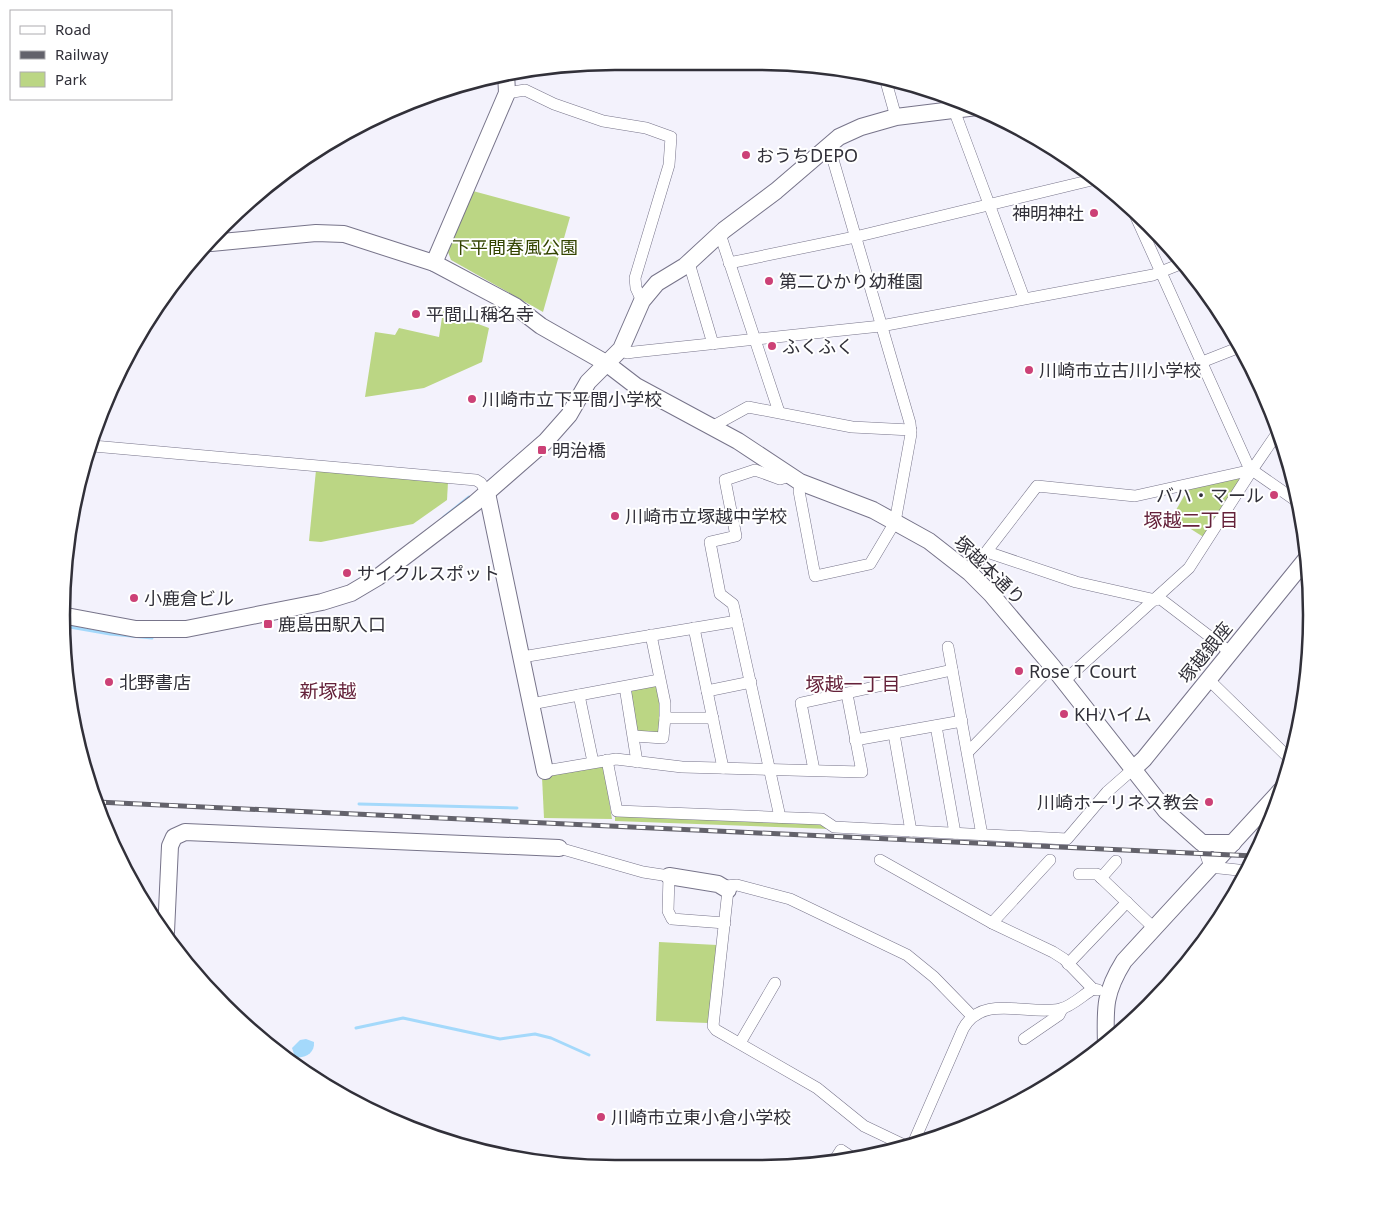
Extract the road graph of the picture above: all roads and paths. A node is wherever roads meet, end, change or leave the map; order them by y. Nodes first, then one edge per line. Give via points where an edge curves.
1 (506, 81) edge
2 (888, 86) edge
3 (507, 93) junction
4 (961, 109) edge
5 (954, 110) junction
6 (896, 117) junction
7 (829, 146) junction
8 (1087, 181) edge
9 (989, 205) junction
10 (1141, 228) edge
11 (720, 234) junction
12 (854, 237) junction
13 (218, 242) edge
14 (434, 263) junction
15 (689, 263) junction
16 (729, 263) junction
17 (1176, 265) edge
18 (1161, 272) junction
19 (1024, 298) junction
20 (642, 300) junction
21 (881, 326) junction
22 (754, 340) junction
23 (714, 344) junction
24 (621, 349) junction
25 (1234, 350) edge
26 (1202, 362) junction
27 (606, 363) junction
28 (779, 412) junction
29 (715, 428) junction
30 (911, 430) junction
31 (1273, 439) edge
32 (97, 446) edge
33 (1252, 470) junction
34 (795, 479) junction
35 (487, 494) junction
36 (1290, 496) edge
37 (895, 522) junction
38 (987, 552) junction
39 (1301, 566) edge
40 (970, 573) junction
41 (1157, 598) junction
42 (70, 616) edge
43 (737, 621) junction
44 (694, 628) junction
45 (651, 635) junction
46 (948, 647) dead end
47 (1230, 652) junction
48 (522, 657) junction
49 (1052, 666) junction
50 (952, 670) junction
51 (1208, 679) junction
52 (659, 680) junction
53 (751, 682) junction
54 (1063, 682) junction
55 (625, 687) junction
56 (707, 691) junction
57 (847, 694) junction
58 (579, 696) junction
59 (532, 704) junction
60 (665, 718) junction
61 (713, 718) junction
62 (962, 721) junction
63 (936, 726) junction
64 (894, 734) junction
65 (634, 736) junction
66 (856, 740) junction
67 (968, 752) junction
68 (1285, 754) edge
69 (607, 760) junction
70 (593, 762) junction
71 (637, 762) junction
72 (723, 768) junction
73 (770, 768) junction
74 (814, 770) junction
75 (1132, 770) junction
76 (545, 771) joint
77 (780, 817) junction
78 (1262, 821) edge
79 (911, 831) junction
80 (956, 833) junction
81 (982, 835) junction
82 (1233, 842) junction
83 (1202, 843) junction
84 (560, 848) joint
85 (880, 860) dead end
86 (1050, 860) dead end
87 (1116, 861) dead end
88 (1210, 867) junction
89 (1239, 870) edge
90 (1079, 874) dead end
91 (669, 876) junction
92 (1101, 878) junction
93 (726, 888) junction
94 (1127, 902) junction
95 (724, 923) junction
96 (992, 923) junction
97 (166, 924) edge
98 (1154, 928) junction
99 (1068, 964) junction
100 (775, 983) dead end
101 (1100, 990) junction
102 (1062, 1009) junction
103 (972, 1016) junction
104 (1105, 1035) edge
105 (1024, 1039) dead end
106 (740, 1043) junction
107 (917, 1136) edge
108 (896, 1142) edge

1 - 3 street
2 - 6 street
3 - 14 street
3 - 20 street via 525,90 603,121 646,128 672,137 669,165 635,278
4 - 5 street
5 - 6 street
5 - 9 street
6 - 7 street via 861,127 839,137
7 - 11 street
7 - 12 street
8 - 9 street
9 - 12 street
9 - 19 street
10 - 18 street
11 - 15 street
11 - 16 street
12 - 16 street
12 - 21 street
13 - 14 street, 塚越本通り via 316,233 344,234
14 - 27 street, 塚越本通り via 515,306 541,326
15 - 20 street via 657,283
15 - 23 street
16 - 22 street
17 - 18 street
18 - 19 street
18 - 26 street
19 - 21 street
20 - 24 street
21 - 22 street
21 - 30 street
22 - 23 street
22 - 28 street
23 - 24 street via 627,353
24 - 27 street
25 - 26 street
26 - 33 street
27 - 29 street, 塚越本通り via 636,386
27 - 35 street via 588,382 569,414 546,441
28 - 29 street via 748,407
28 - 30 street via 852,427
29 - 34 street, 塚越本通り
30 - 37 street
31 - 33 street
32 - 35 street via 476,480
33 - 36 street
33 - 38 street via 1135,496 1037,486
33 - 41 street via 1189,568
34 - 37 street, 塚越本通り
34 - 37 street via 815,576 870,564
34 - 43 street via 780,479 755,470 725,480 736,536 710,542 720,594 733,604
35 - 42 street via 378,577 351,593 322,602 186,629 136,629
35 - 48 street
37 - 40 street, 塚越本通り via 936,546
38 - 40 street
38 - 41 street via 1076,582
39 - 47 street, 塚越銀座
40 - 49 street, 塚越本通り
41 - 47 street
41 - 54 street
43 - 44 street
43 - 53 street
44 - 45 street
44 - 56 street
45 - 48 street
45 - 52 street
46 - 50 street
47 - 51 street, 塚越銀座
48 - 59 street
49 - 54 street, 塚越本通り
49 - 67 street
50 - 57 street
50 - 62 street
51 - 68 street
51 - 75 street, 塚越銀座
52 - 55 street
52 - 60 street
53 - 56 street
53 - 73 street
54 - 75 street, 塚越本通り
55 - 58 street
55 - 65 street
56 - 61 street
57 - 66 street
57 - 74 street via 800,703
58 - 59 street
58 - 70 street
59 - 76 street
60 - 61 street
60 - 65 street via 663,738
61 - 72 street
62 - 63 street
62 - 67 street
63 - 64 street
63 - 80 street
64 - 66 street
64 - 79 street
65 - 71 street
66 - 74 street via 862,772
67 - 81 street
69 - 70 street
69 - 71 street
69 - 77 street via 617,811
70 - 76 street
71 - 72 street
72 - 73 street
73 - 74 street
73 - 77 street
75 - 81 street via 1107,792 1066,839
75 - 83 street, 塚越本通り via 1166,811
77 - 79 street via 822,819 834,827
78 - 82 street
79 - 80 street
80 - 81 street
82 - 83 street
82 - 88 street
83 - 88 street
84 - 91 street via 643,872
84 - 97 street via 185,832 174,837 170,846
85 - 96 street
86 - 96 street
87 - 92 street
88 - 89 street
88 - 98 street
90 - 92 street via 1097,874
91 - 93 street
91 - 95 street via 668,911 672,919
92 - 94 street
93 - 95 street
93 - 103 street via 737,885 790,899 907,955
94 - 98 street
94 - 99 street
95 - 106 street via 713,1026
96 - 99 street via 1053,952
98 - 101 street
99 - 101 street
100 - 106 street
101 - 102 street
101 - 104 street
102 - 103 street via 989,1008
102 - 105 street via 1059,1015
103 - 107 street
106 - 108 street via 816,1088 864,1126

